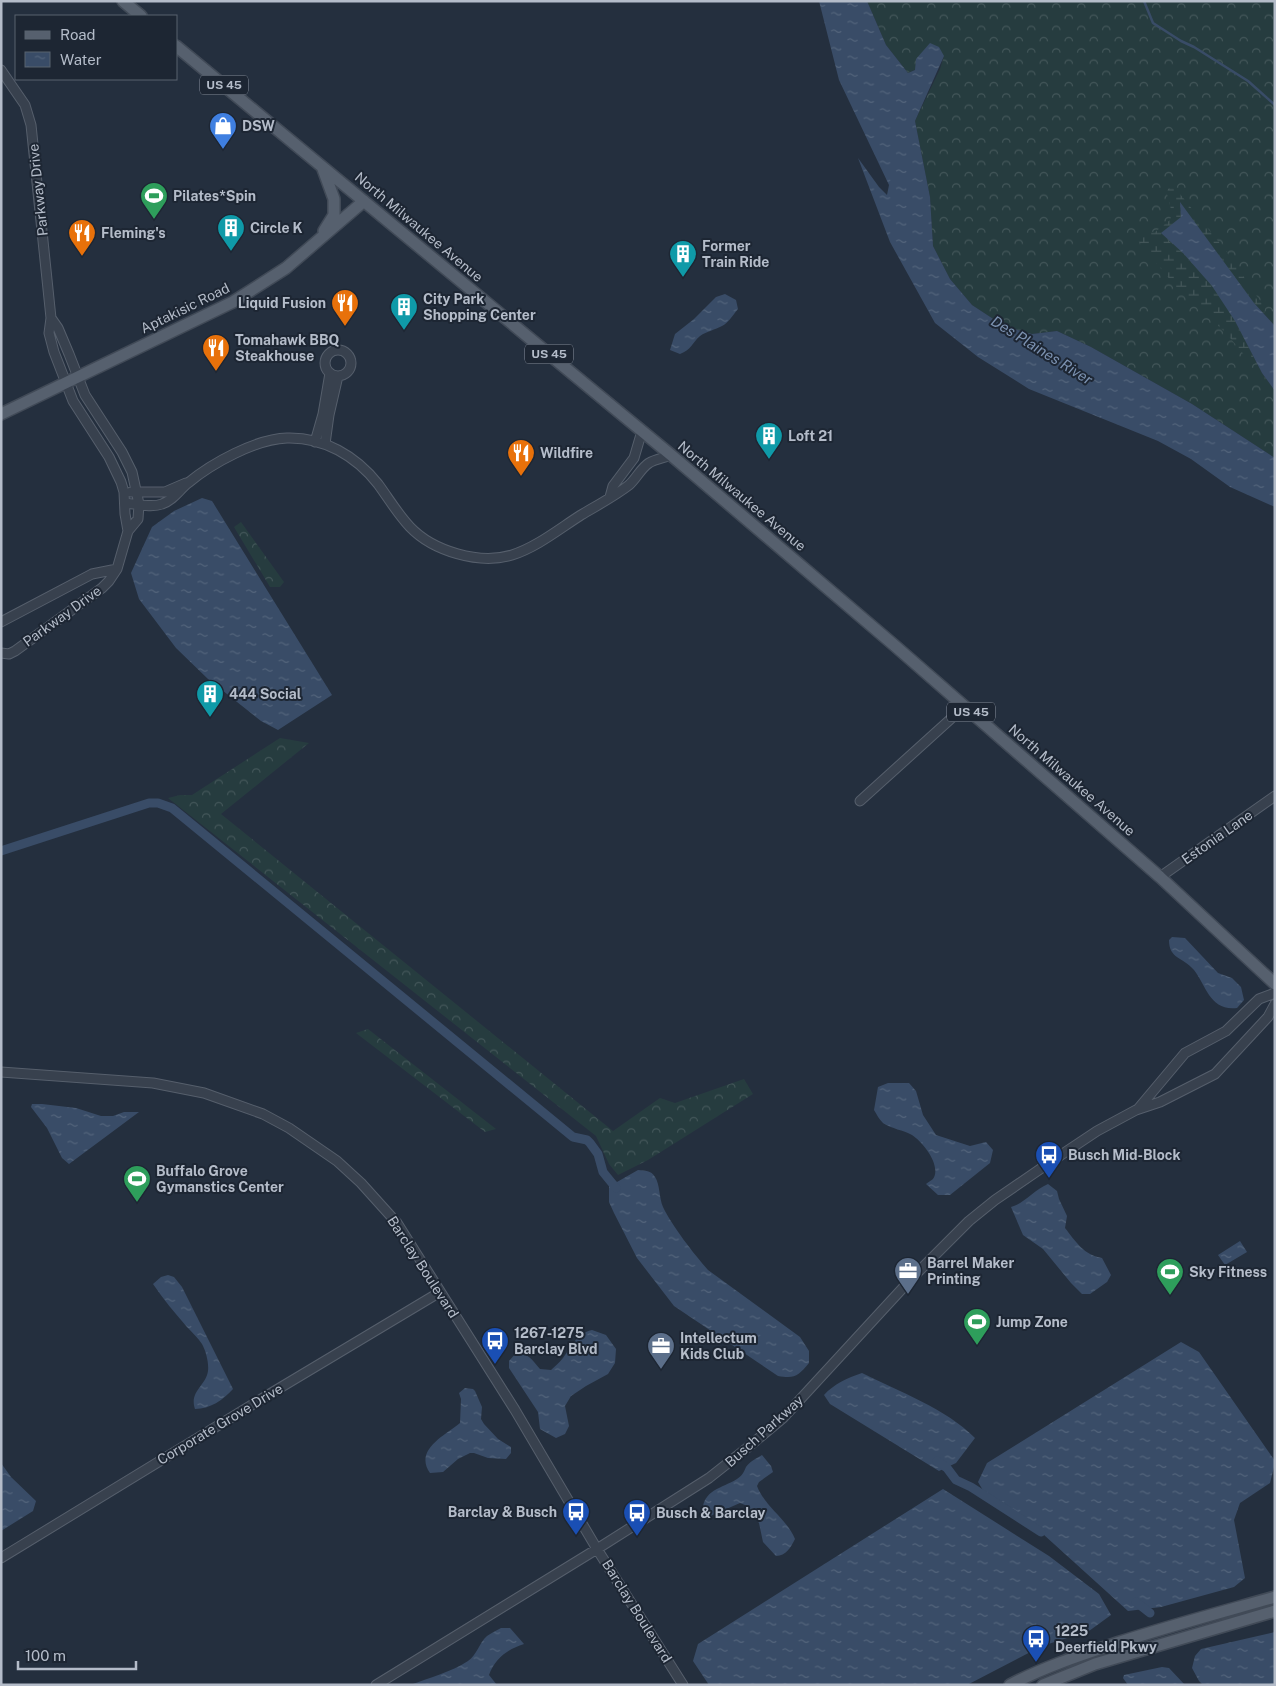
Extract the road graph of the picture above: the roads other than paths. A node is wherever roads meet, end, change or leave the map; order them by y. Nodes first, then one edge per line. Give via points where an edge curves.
1 (122, 1) edge
2 (140, 15) edge
3 (178, 48) edge
4 (1, 70) edge
5 (323, 166) junction
6 (364, 201) junction
7 (318, 241) junction
8 (51, 318) junction
9 (78, 375) junction
10 (65, 382) junction
11 (1, 414) edge
12 (642, 431) junction
13 (315, 442) junction
14 (325, 444) junction
15 (671, 456) junction
16 (189, 482) junction
17 (124, 492) junction
18 (136, 492) junction
19 (610, 497) junction
20 (125, 503) junction
21 (139, 504) junction
22 (128, 531) junction
23 (117, 569) junction
24 (1, 622) edge
25 (1, 653) edge
26 (965, 706) junction
27 (1275, 796) edge
28 (860, 801) dead end
29 (1160, 877) junction
30 (1275, 984) edge
31 (1275, 993) edge
32 (1275, 1004) edge
33 (1, 1072) edge
34 (1136, 1110) junction
35 (440, 1292) junction
36 (598, 1549) junction
37 (1, 1558) edge
38 (1275, 1596) edge
39 (1275, 1611) edge
40 (376, 1685) edge
41 (683, 1685) edge
42 (1010, 1685) edge
43 (1044, 1685) edge

1 - 2 main road
3 - 5 main road, North Milwaukee Avenue / US 45
4 - 8 street, Parkway Drive via 25,105 31,125
5 - 6 main road, North Milwaukee Avenue / US 45
5 - 7 main road via 334,199 334,215
6 - 7 main road, Aptakisic Road
6 - 12 main road, North Milwaukee Avenue / US 45
7 - 9 main road, Aptakisic Road via 286,268 233,302
8 - 9 street, Parkway Drive
8 - 10 street, Parkway Drive via 48,333
9 - 10 main road, Aptakisic Road
9 - 18 street, Parkway Drive via 85,396 132,472
10 - 11 main road, Aptakisic Road
10 - 17 street, Parkway Drive via 73,401 109,457
12 - 15 main road, North Milwaukee Avenue / US 45
12 - 19 street via 634,458 613,486
13 - 14 street
13 - 14 street via 334,375
13 - 16 street via 287,438 262,442
14 - 19 street via 349,456 366,470 412,529 431,543 470,556 511,555
15 - 19 street via 649,463 630,485
15 - 26 main road, North Milwaukee Avenue / US 45
16 - 18 street via 165,492
16 - 21 street via 161,505
17 - 18 street
17 - 20 street, Parkway Drive
18 - 21 street, Parkway Drive
20 - 21 street
20 - 22 street, Parkway Drive
21 - 22 street, Parkway Drive via 138,519
22 - 23 street, Parkway Drive
23 - 24 street, Parkway Drive via 92,574
23 - 25 street, Parkway Drive via 102,588 15,651
26 - 28 street
26 - 29 main road, North Milwaukee Avenue / US 45
27 - 29 street, Estonia Lane
29 - 30 main road, North Milwaukee Avenue / US 45
31 - 34 street, Busch Parkway via 1259,999 1226,1032 1185,1053
32 - 34 street, Busch Parkway via 1268,1017 1215,1074 1160,1102
33 - 35 street, Barclay Boulevard via 179,1087 263,1114 337,1161 361,1183 397,1224
34 - 36 street, Busch Parkway via 1097,1131 969,1221 782,1418 709,1478
35 - 36 street, Barclay Boulevard
35 - 37 street, Corporate Grove Drive
36 - 40 street, Busch Parkway
36 - 41 street, Barclay Boulevard
38 - 42 main road via 1089,1652
39 - 43 main road via 1095,1664

